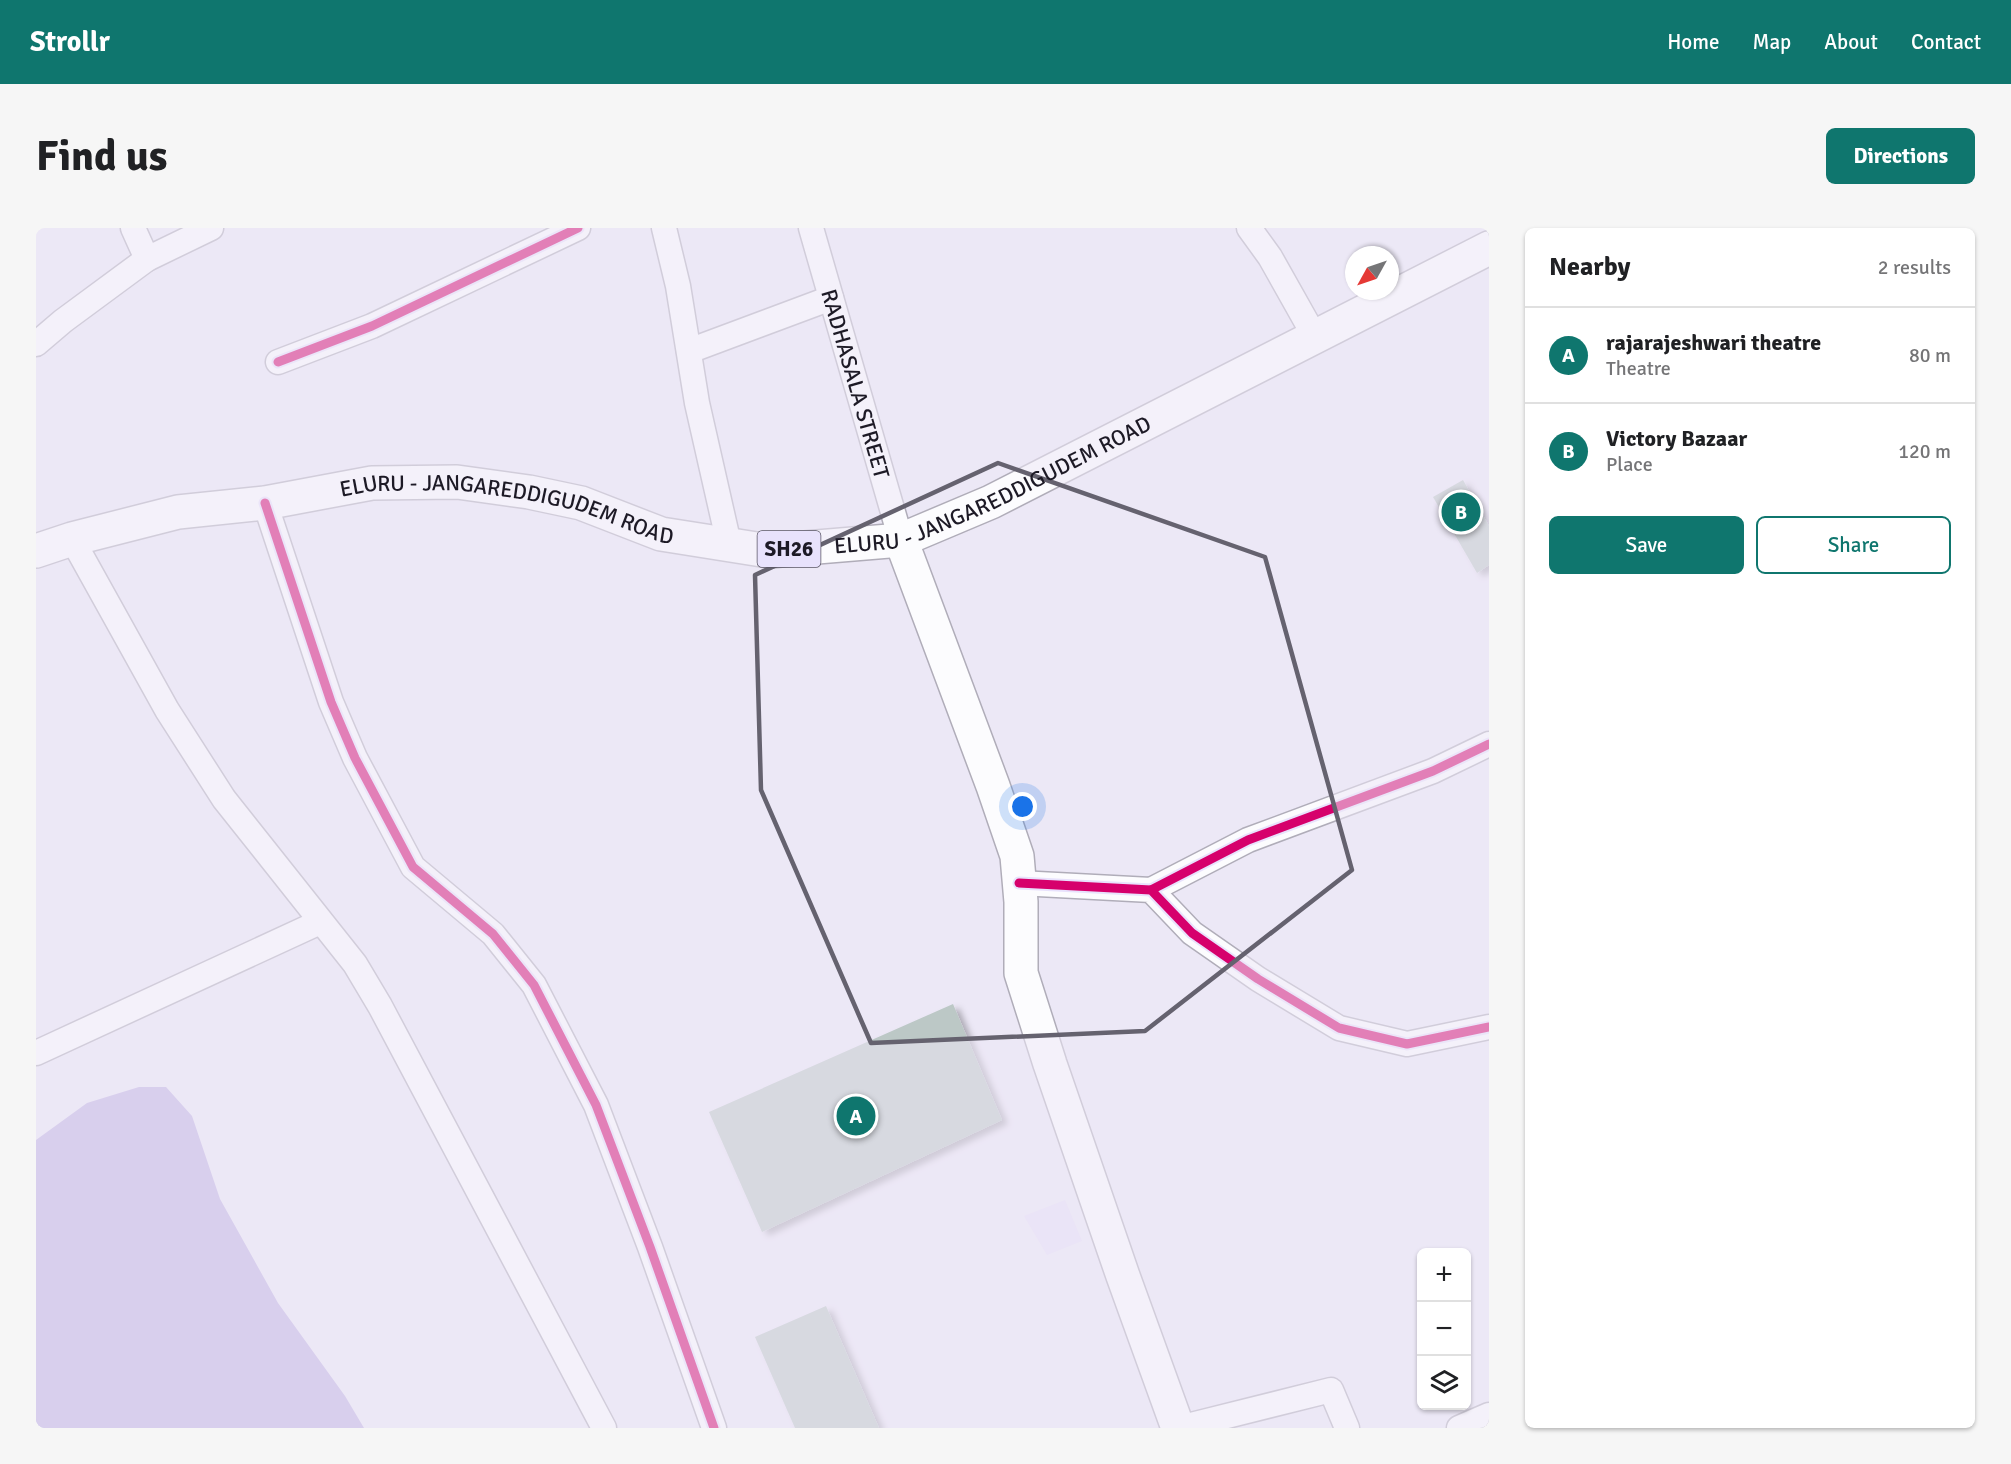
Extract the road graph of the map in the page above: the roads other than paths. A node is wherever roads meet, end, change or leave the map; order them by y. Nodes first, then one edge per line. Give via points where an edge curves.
1 (133, 228) edge
2 (210, 228) edge
3 (578, 228) edge
4 (664, 228) edge
5 (811, 228) edge
6 (1249, 228) edge
7 (1489, 248) edge
8 (147, 259) junction
9 (831, 298) junction
10 (1315, 337) junction
11 (36, 344) edge
12 (689, 351) junction
13 (278, 362) dead end
14 (265, 503) junction
15 (72, 539) junction
16 (901, 540) junction
17 (729, 544) junction
18 (36, 551) edge
19 (1489, 744) edge
20 (1019, 883) junction
21 (1151, 890) junction
22 (321, 922) junction
23 (1489, 1027) edge
24 (36, 1053) edge
25 (1489, 1415) edge
26 (604, 1428) edge
27 (714, 1428) edge
28 (1178, 1428) edge
29 (1347, 1428) edge
30 (1459, 1428) edge

1 - 8 street
2 - 8 street
3 - 13 street via 372,326
4 - 12 street
5 - 9 street, RADHASALA STREET
6 - 10 street
7 - 10 main road, ELURU - JANGAREDDIGUDEM ROAD / SH26
8 - 11 street
9 - 12 street
9 - 16 street, RADHASALA STREET
10 - 16 main road, ELURU - JANGAREDDIGUDEM ROAD / SH26 via 991,502
12 - 17 street
14 - 15 main road, ELURU - JANGAREDDIGUDEM ROAD / SH26 via 178,512
14 - 17 main road, ELURU - JANGAREDDIGUDEM ROAD / SH26 via 372,483 457,482 530,492 581,504 661,534
14 - 27 street via 331,702 355,758 413,867 493,934 534,985 596,1105
15 - 18 main road, ELURU - JANGAREDDIGUDEM ROAD / SH26
15 - 22 street via 167,710 224,799
16 - 17 main road, ELURU - JANGAREDDIGUDEM ROAD / SH26 via 769,551
16 - 20 main road via 997,796 1017,856
19 - 21 street via 1433,771 1248,840
20 - 21 street
20 - 28 main road via 1022,973
21 - 23 street via 1192,933 1339,1028 1407,1044
22 - 24 street
22 - 26 street via 355,964 380,1006
25 - 30 street
28 - 29 street via 1331,1390

